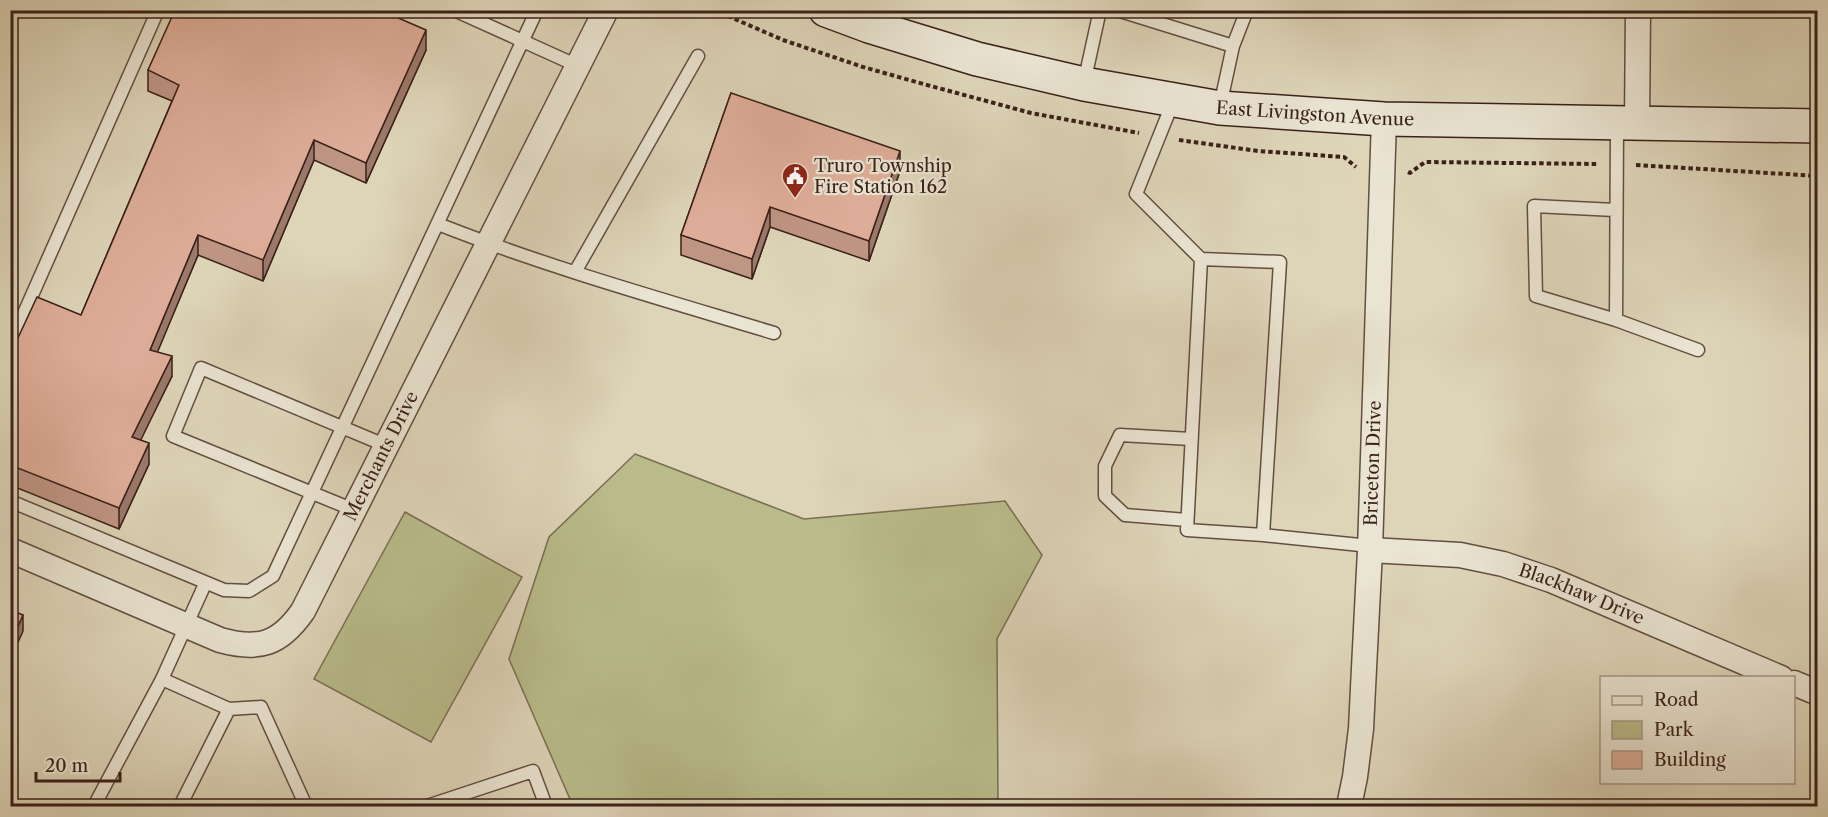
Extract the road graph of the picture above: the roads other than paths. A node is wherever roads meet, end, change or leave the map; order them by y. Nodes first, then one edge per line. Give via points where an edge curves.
1 (158, 10) edge
2 (454, 10) edge
3 (537, 10) edge
4 (606, 10) edge
5 (826, 10) edge
6 (1100, 10) edge
7 (1117, 10) edge
8 (1247, 10) edge
9 (1638, 10) edge
10 (872, 18) edge
11 (523, 40) junction
12 (1233, 46) junction
13 (698, 56) dead end
14 (578, 66) junction
15 (1084, 84) junction
16 (1173, 100) junction
17 (1220, 108) junction
18 (1384, 119) junction
19 (1627, 123) junction
20 (1818, 126) edge
21 (1615, 210) junction
22 (438, 224) junction
23 (489, 244) junction
24 (1201, 259) junction
25 (575, 272) junction
26 (1616, 320) junction
27 (774, 333) dead end
28 (10, 345) edge
29 (1698, 350) dead end
30 (344, 427) junction
31 (1191, 439) junction
32 (387, 446) junction
33 (312, 493) junction
34 (10, 501) edge
35 (354, 510) junction
36 (1187, 520) junction
37 (1263, 535) junction
38 (1370, 548) junction
39 (10, 550) edge
40 (205, 584) junction
41 (186, 626) junction
42 (1776, 676) edge
43 (162, 679) junction
44 (1795, 683) edge
45 (1818, 693) edge
46 (229, 709) junction
47 (94, 807) edge
48 (180, 807) edge
49 (306, 807) edge
50 (427, 807) edge
51 (546, 807) edge
52 (1348, 807) edge

1 - 28 lane
2 - 11 lane
3 - 11 lane
4 - 14 street, Merchants Drive
5 - 10 main road, East Livingston Avenue
6 - 15 lane
7 - 12 lane
8 - 12 lane
9 - 19 street
10 - 15 main road, East Livingston Avenue via 977,59
11 - 14 lane
11 - 22 lane
12 - 17 lane
13 - 25 lane
14 - 23 street, Merchants Drive
15 - 16 main road, East Livingston Avenue
16 - 17 main road, East Livingston Avenue
16 - 24 lane via 1136,194
17 - 18 main road, East Livingston Avenue
18 - 19 main road, East Livingston Avenue
18 - 38 street, Briceton Drive
19 - 20 main road, East Livingston Avenue
19 - 21 lane
21 - 26 lane
21 - 26 lane via 1534,206 1536,296
22 - 23 lane
22 - 30 lane
23 - 25 lane
23 - 32 street, Merchants Drive
24 - 31 lane
24 - 37 lane via 1280,262
25 - 27 lane
26 - 29 lane
30 - 32 lane
30 - 33 lane
30 - 33 lane via 201,368 173,436
31 - 36 lane
31 - 36 lane via 1120,435 1104,466 1105,496 1125,515
32 - 35 street, Merchants Drive
33 - 35 lane
33 - 40 lane via 273,576 249,591
34 - 40 lane
35 - 41 street, Merchants Drive via 303,611 282,635 252,646 238,645
36 - 37 lane via 1187,530
37 - 38 lane
38 - 42 street, Blackhaw Drive via 1460,555 1503,564 1551,580
38 - 52 street, Briceton Drive via 1361,729
39 - 41 street, Merchants Drive
40 - 41 lane
41 - 43 lane
43 - 46 lane
43 - 47 lane
44 - 45 street
46 - 48 lane
46 - 49 lane via 261,707
50 - 51 lane via 533,771

